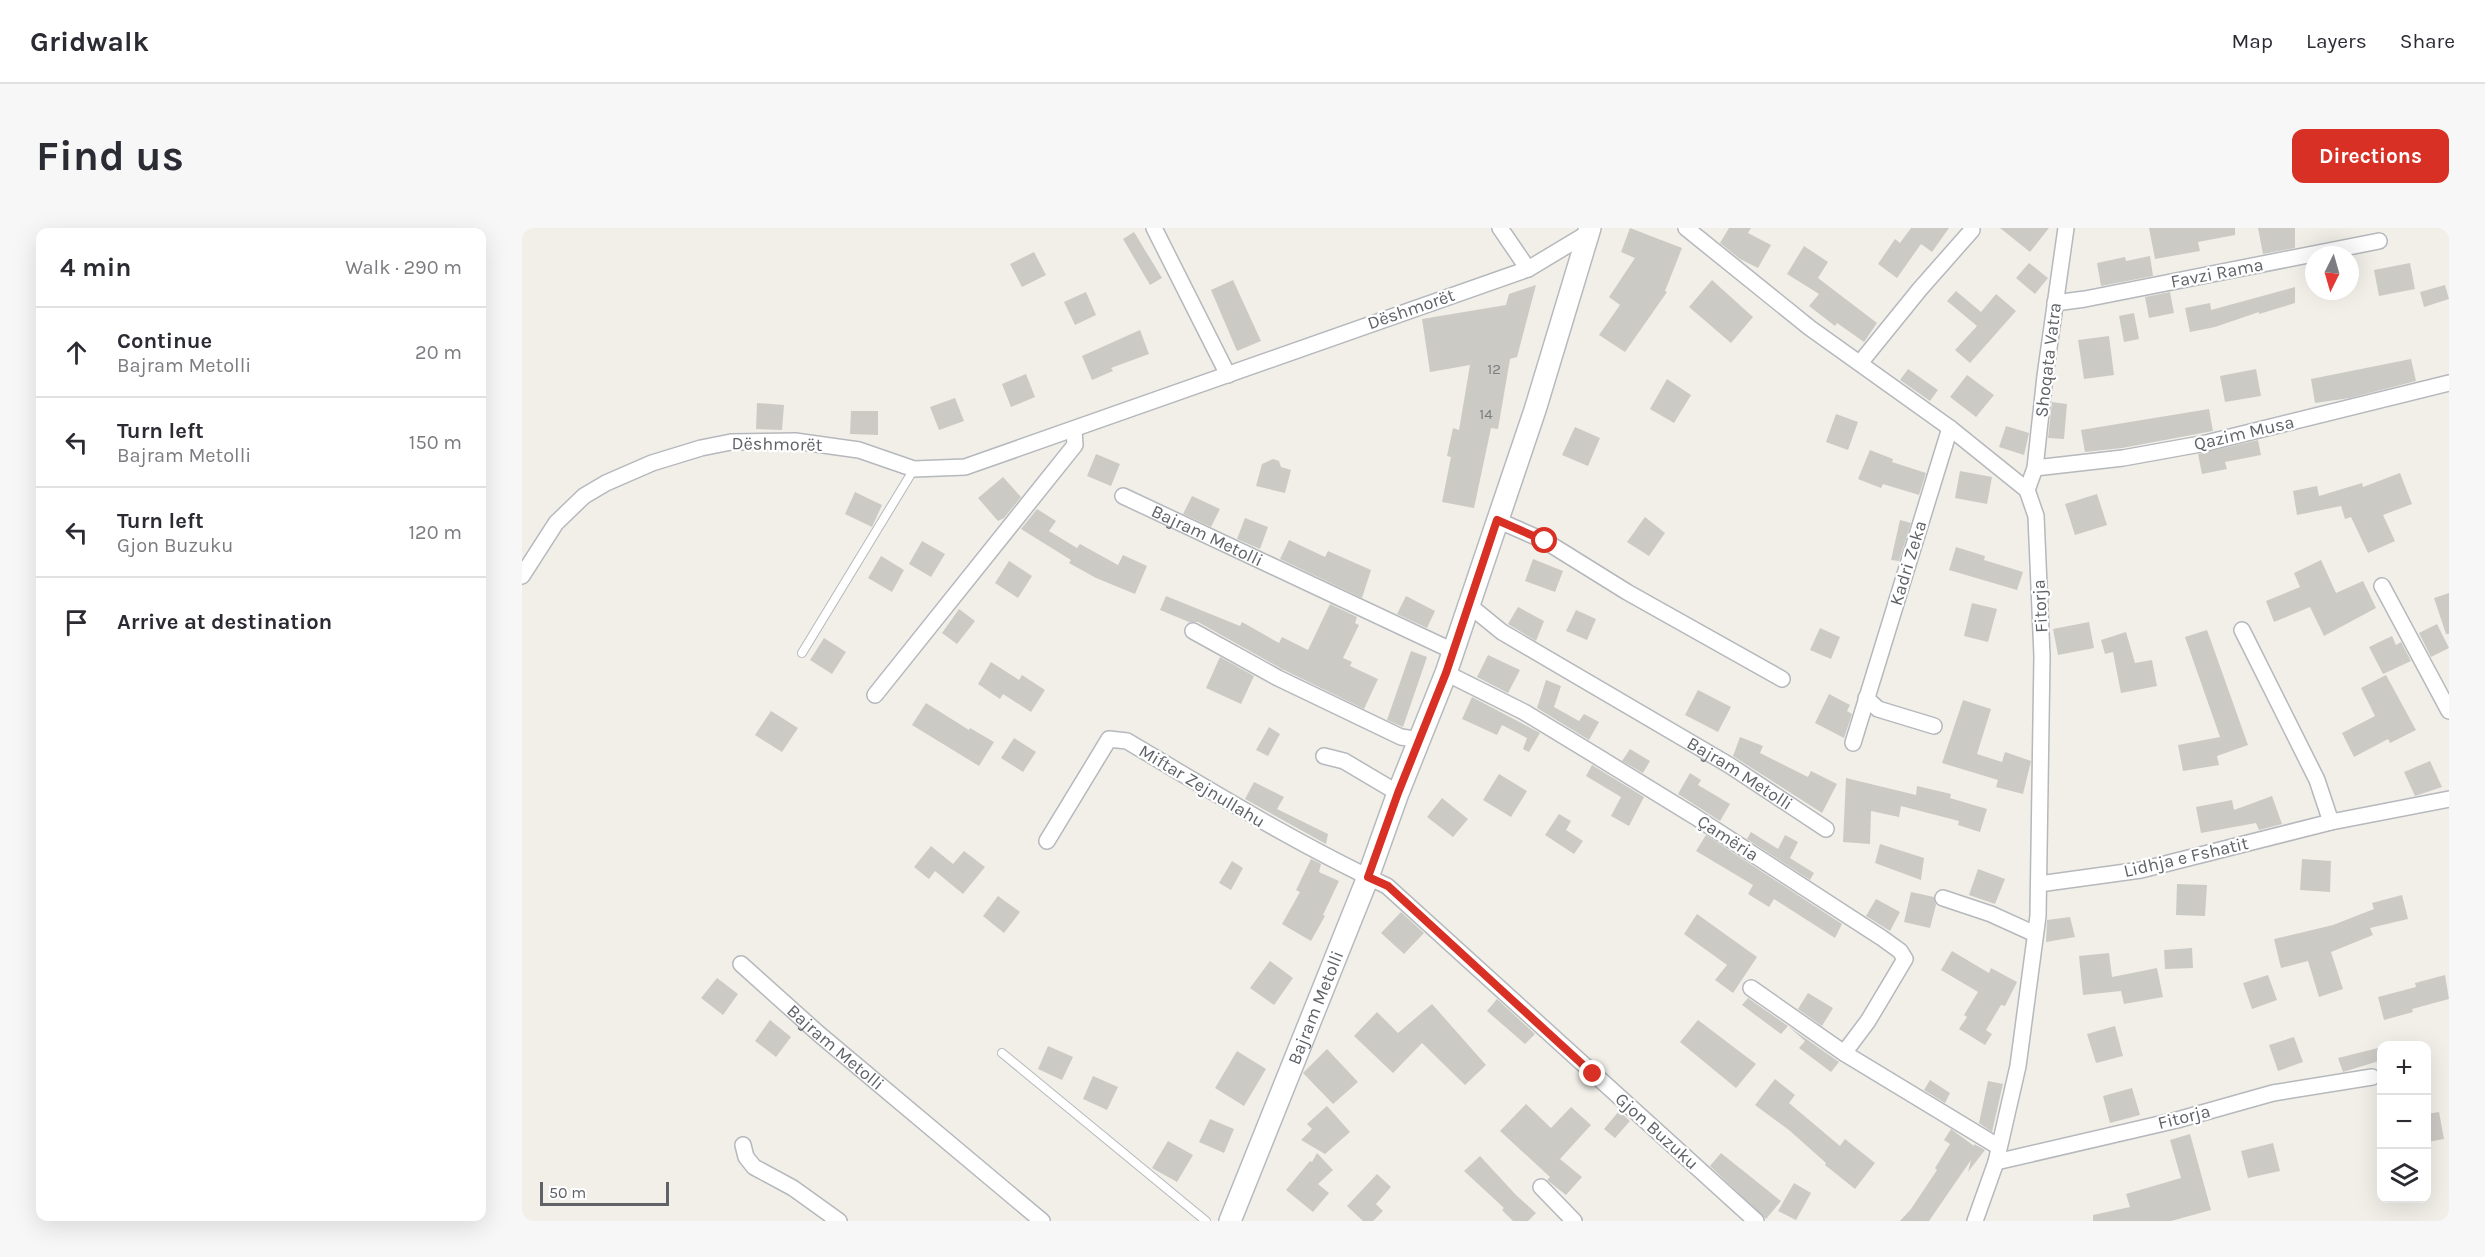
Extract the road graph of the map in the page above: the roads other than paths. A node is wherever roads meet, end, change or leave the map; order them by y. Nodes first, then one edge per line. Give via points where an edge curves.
1 (1154, 228) edge
2 (1500, 228) edge
3 (1686, 228) edge
4 (2066, 228) edge
5 (1589, 230) edge
6 (1972, 230) dead end
7 (2379, 241) dead end
8 (1527, 269) junction
9 (2055, 303) junction
10 (1860, 363) junction
11 (1228, 375) junction
12 (2449, 383) edge
13 (1950, 428) junction
14 (1074, 430) junction
15 (2036, 468) junction
16 (914, 469) junction
17 (2027, 490) junction
18 (1123, 496) dead end
19 (1497, 520) junction
20 (522, 576) edge
21 (2382, 586) dead end
22 (1470, 606) junction
23 (2242, 630) dead end
24 (1193, 631) dead end
25 (1453, 651) junction
26 (802, 653) dead end
27 (1446, 673) junction
28 (1782, 679) dead end
29 (875, 695) dead end
30 (1866, 698) junction
31 (2449, 711) edge
32 (1934, 726) dead end
33 (1421, 740) junction
34 (1853, 743) dead end
35 (1324, 756) dead end
36 (1398, 793) junction
37 (2449, 799) edge
38 (2331, 822) junction
39 (1826, 829) dead end
40 (1047, 841) dead end
41 (1368, 877) junction
42 (2039, 885) junction
43 (1943, 898) dead end
44 (2035, 934) junction
45 (741, 964) dead end
46 (1751, 988) dead end
47 (1002, 1053) dead end
48 (1844, 1053) junction
49 (2372, 1077) dead end
50 (743, 1145) dead end
51 (1998, 1155) junction
52 (1541, 1187) dead end
53 (838, 1221) edge
54 (1042, 1221) edge
55 (1206, 1221) edge
56 (1230, 1221) edge
57 (1574, 1221) edge
58 (1756, 1221) edge
59 (1975, 1221) edge

1 - 11 street
2 - 8 street
3 - 10 street
4 - 9 street, Shoqata Vatra
5 - 8 street, Dëshmorët
5 - 19 main road, Bajram Metolli
6 - 10 street
7 - 9 street, Favzi Rama
8 - 11 street, Dëshmorët
9 - 15 street, Shoqata Vatra
10 - 13 street
11 - 14 street, Dëshmorët
12 - 15 street, Qazim Musa via 2206,443
13 - 17 street
13 - 30 street, Kadri Zeka
14 - 16 street, Dëshmorët via 965,467
14 - 29 street via 1075,445
15 - 17 street, Shoqata Vatra
16 - 20 street, Dëshmorët via 859,450 795,441 731,442 676,454 628,472 584,496 556,523
16 - 26 lane
17 - 42 street, Fitorja via 2036,516 2042,656
18 - 25 street, Bajram Metolli
19 - 22 main road, Bajram Metolli
19 - 28 street via 1545,541
21 - 31 street
22 - 25 main road, Bajram Metolli
22 - 39 street, Bajram Metolli via 1502,632 1729,765
23 - 38 street via 2317,780
24 - 33 street via 1401,737
25 - 27 main road, Bajram Metolli
27 - 33 main road, Bajram Metolli
27 - 48 street, Çamëria via 1524,712 1694,816 1900,951 1905,958
30 - 32 street via 1878,709
30 - 34 street, Kadri Zeka
33 - 36 main road, Bajram Metolli
35 - 36 street via 1344,761
36 - 41 main road, Bajram Metolli
37 - 38 street, Lidhja e Fshatit
38 - 42 street, Lidhja e Fshatit via 2141,870
40 - 41 street, Miftar Zejnullahu via 1109,739 1127,741 1253,817
41 - 56 main road, Bajram Metolli
41 - 58 street, Gjon Buzuku via 1388,886
42 - 44 street, Fitorja
43 - 44 street
44 - 51 street, Fitorja via 2018,1066
45 - 54 street, Bajram Metolli
46 - 48 street
47 - 55 lane
48 - 51 street
49 - 51 street, Fitorja via 2273,1093 2177,1120
50 - 53 street via 754,1167 793,1188
51 - 59 street, Fitorja
52 - 57 street

